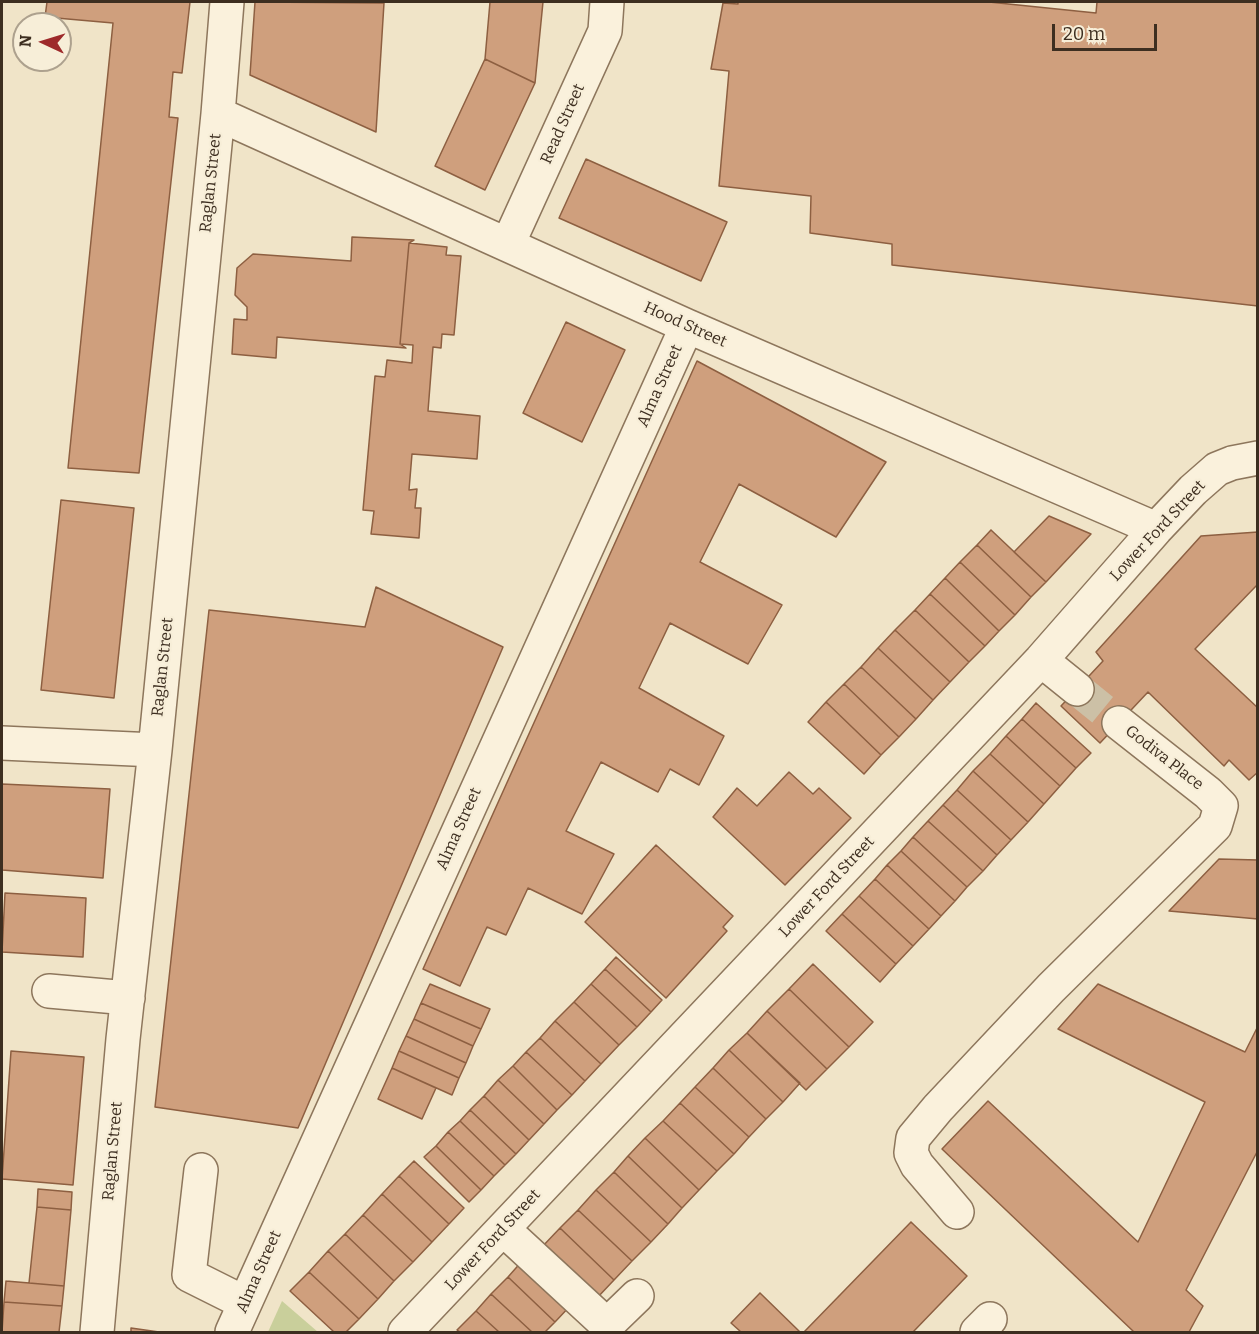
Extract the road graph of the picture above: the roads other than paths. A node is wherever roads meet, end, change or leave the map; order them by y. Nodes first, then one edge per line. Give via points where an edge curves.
1 (227, 2) edge
2 (607, 2) edge
3 (218, 114) junction
4 (508, 244) junction
5 (687, 326) junction
6 (1257, 458) edge
7 (1156, 529) junction
8 (1041, 660) junction
9 (1077, 689) tunnel mouth
10 (1119, 723) tunnel mouth
11 (2, 743) edge
12 (155, 750) junction
13 (49, 991) dead end
14 (128, 998) junction
15 (201, 1170) dead end
16 (957, 1212) dead end
17 (503, 1229) junction
18 (637, 1296) dead end
19 (245, 1303) junction
20 (97, 1332) edge
21 (232, 1332) edge
22 (405, 1332) edge

1 - 3 street, Raglan Street
2 - 4 street, Read Street via 605,31
3 - 4 street, Hood Street
3 - 12 street, Raglan Street
4 - 5 street, Hood Street
5 - 7 street, Hood Street
5 - 19 street, Alma Street
6 - 7 street, Lower Ford Street via 1217,469
7 - 8 street, Lower Ford Street
8 - 9 street
8 - 17 street, Lower Ford Street
10 - 16 street, Godiva Place via 1221,806 1215,826 1052,988 913,1138 911,1153 917,1165
11 - 12 street
12 - 14 street, Raglan Street
13 - 14 street
14 - 20 street, Raglan Street
15 - 19 street via 189,1275
17 - 18 street via 606,1325
17 - 22 street, Lower Ford Street
19 - 21 street, Alma Street

